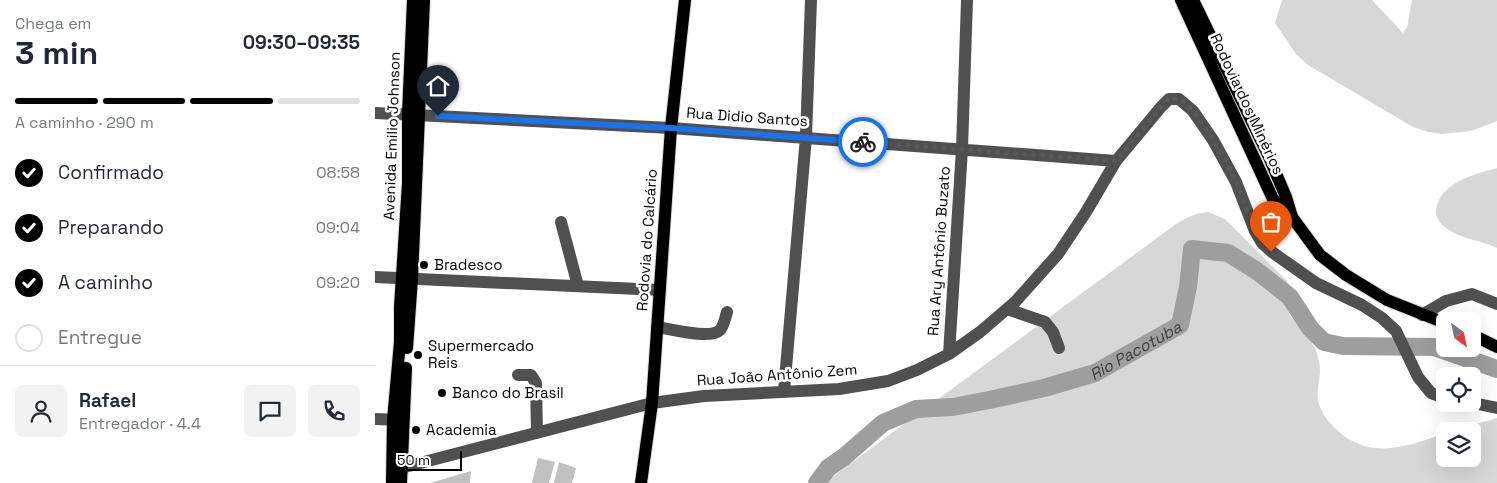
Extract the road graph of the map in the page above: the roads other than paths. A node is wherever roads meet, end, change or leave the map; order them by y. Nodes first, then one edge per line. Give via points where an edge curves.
1 (413, 0) edge
2 (424, 0) edge
3 (685, 0) edge
4 (811, 0) edge
5 (967, 0) edge
6 (1175, 0) edge
7 (1181, 0) edge
8 (1193, 0) edge
9 (375, 113) edge
10 (413, 114) junction
11 (671, 128) junction
12 (806, 137) junction
13 (962, 149) junction
14 (1116, 161) junction
15 (1291, 217) junction
16 (561, 222) dead end
17 (375, 277) edge
18 (407, 278) junction
19 (578, 286) junction
20 (660, 290) junction
21 (1497, 304) edge
22 (1007, 309) junction
23 (727, 312) dead end
24 (1422, 315) junction
25 (1436, 320) edge
26 (657, 327) junction
27 (1481, 339) edge
28 (1497, 346) edge
29 (1059, 348) dead end
30 (949, 354) junction
31 (518, 375) dead end
32 (784, 391) junction
33 (1436, 395) edge
34 (652, 403) junction
35 (1481, 405) edge
36 (1497, 408) edge
37 (375, 419) edge
38 (398, 420) junction
39 (537, 433) junction
40 (395, 474) edge
41 (401, 483) edge
42 (641, 483) edge

1 - 10 main road, Avenida Emilio Johnson
2 - 10 main road, Avenida Emilio Johnson
3 - 11 main road, Rodovia do Calcário
4 - 12 street
5 - 13 street, Rua Ary Antônio Buzato
6 - 7 street
7 - 15 main road, Rodovia dos Minérios via 1273,199
8 - 15 main road, Rodovia dos Minérios via 1262,140 1286,196
9 - 10 street, Rua Didio Santos
10 - 11 street, Rua Didio Santos
10 - 18 main road, Avenida Emilio Johnson
11 - 12 street, Rua Didio Santos
11 - 20 main road, Rodovia do Calcário
12 - 13 street, Rua Didio Santos
12 - 32 street
13 - 14 street, Rua Didio Santos
13 - 30 street, Rua Ary Antônio Buzato
14 - 22 street, Rua João Antônio Zem via 1058,254
14 - 33 street, Rua João Antônio Zem via 1169,98 1179,99 1193,111 1213,140 1237,182 1262,243 1316,283 1382,318 1396,331 1418,377
15 - 24 main road, Rodovia dos Minérios via 1320,255 1346,275 1387,300
16 - 19 street
17 - 18 street
18 - 19 street
18 - 38 main road, Avenida Emilio Johnson
19 - 20 street
20 - 26 main road, Rodovia do Calcário
21 - 24 street via 1472,294 1446,301
22 - 29 street via 1045,322
22 - 30 street, Rua João Antônio Zem
23 - 26 street via 722,328 707,335
24 - 25 main road, Rodovia dos Minérios
26 - 34 main road, Rodovia do Calcário
27 - 28 main road
30 - 32 street, Rua João Antônio Zem via 888,381 839,390
31 - 39 street via 531,375 536,383
32 - 34 street, Rua João Antônio Zem
34 - 39 street, Rua João Antônio Zem
34 - 42 main road, Rodovia do Calcário
35 - 36 street
37 - 38 street
38 - 40 main road, Avenida Emilio Johnson
39 - 40 street, Rua João Antônio Zem
40 - 41 main road, Avenida Emilio Johnson

